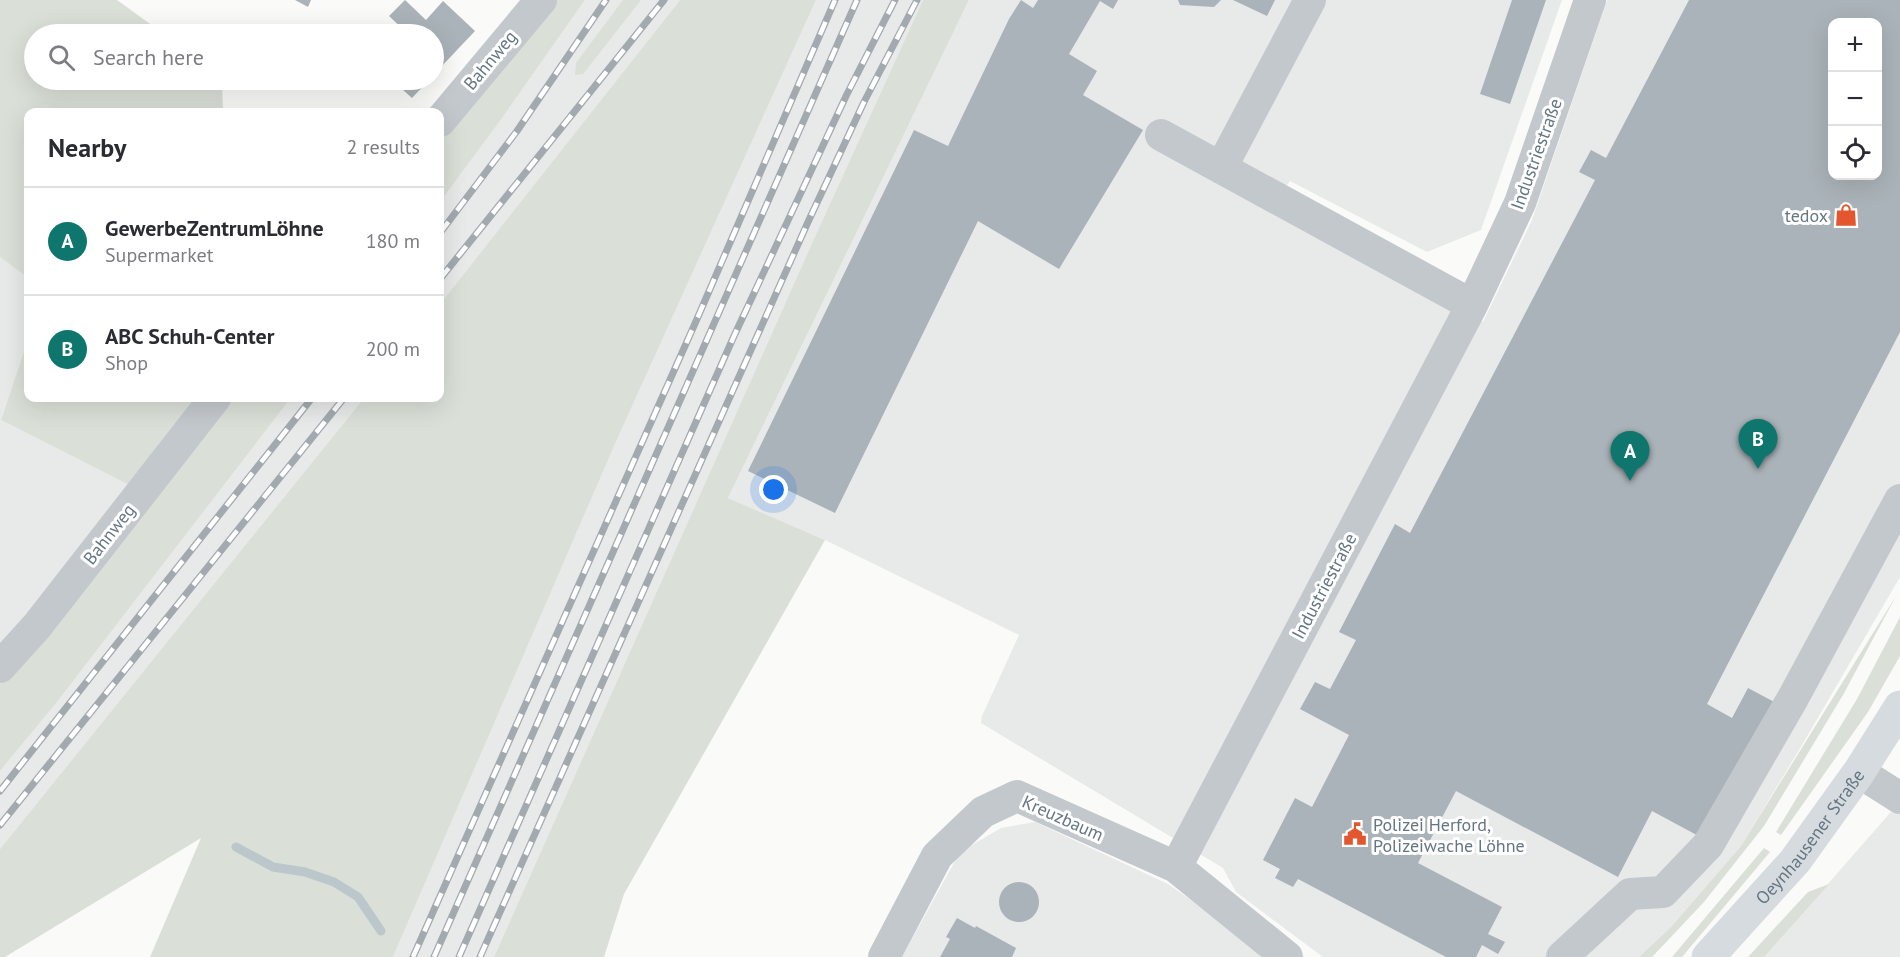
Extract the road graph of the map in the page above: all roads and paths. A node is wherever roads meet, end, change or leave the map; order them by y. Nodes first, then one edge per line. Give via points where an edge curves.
1 (541, 0) edge
2 (1310, 0) edge
3 (1590, 0) edge
4 (444, 116) edge
5 (1161, 135) dead end
6 (1221, 168) junction
7 (1472, 305) junction
8 (212, 402) edge
9 (1900, 500) edge
10 (0, 667) edge
11 (1900, 707) edge
12 (1859, 772) junction
13 (1900, 798) edge
14 (1176, 867) junction
15 (884, 957) edge
16 (1287, 957) edge
17 (1562, 957) edge
18 (1708, 957) edge

1 - 4 street, Bahnweg
2 - 6 street
3 - 7 street, Industriestraße via 1520,203
5 - 6 street
6 - 7 street
7 - 14 street, Industriestraße
8 - 10 street, Bahnweg via 37,626
9 - 17 street via 1708,845 1663,892 1630,894
11 - 12 main road, Oeynhausener Straße
12 - 13 street
12 - 18 main road, Oeynhausener Straße via 1795,861
14 - 15 street, Kreuzbaum via 1017,796 984,812 937,856
14 - 16 street, Kreuzbaum

